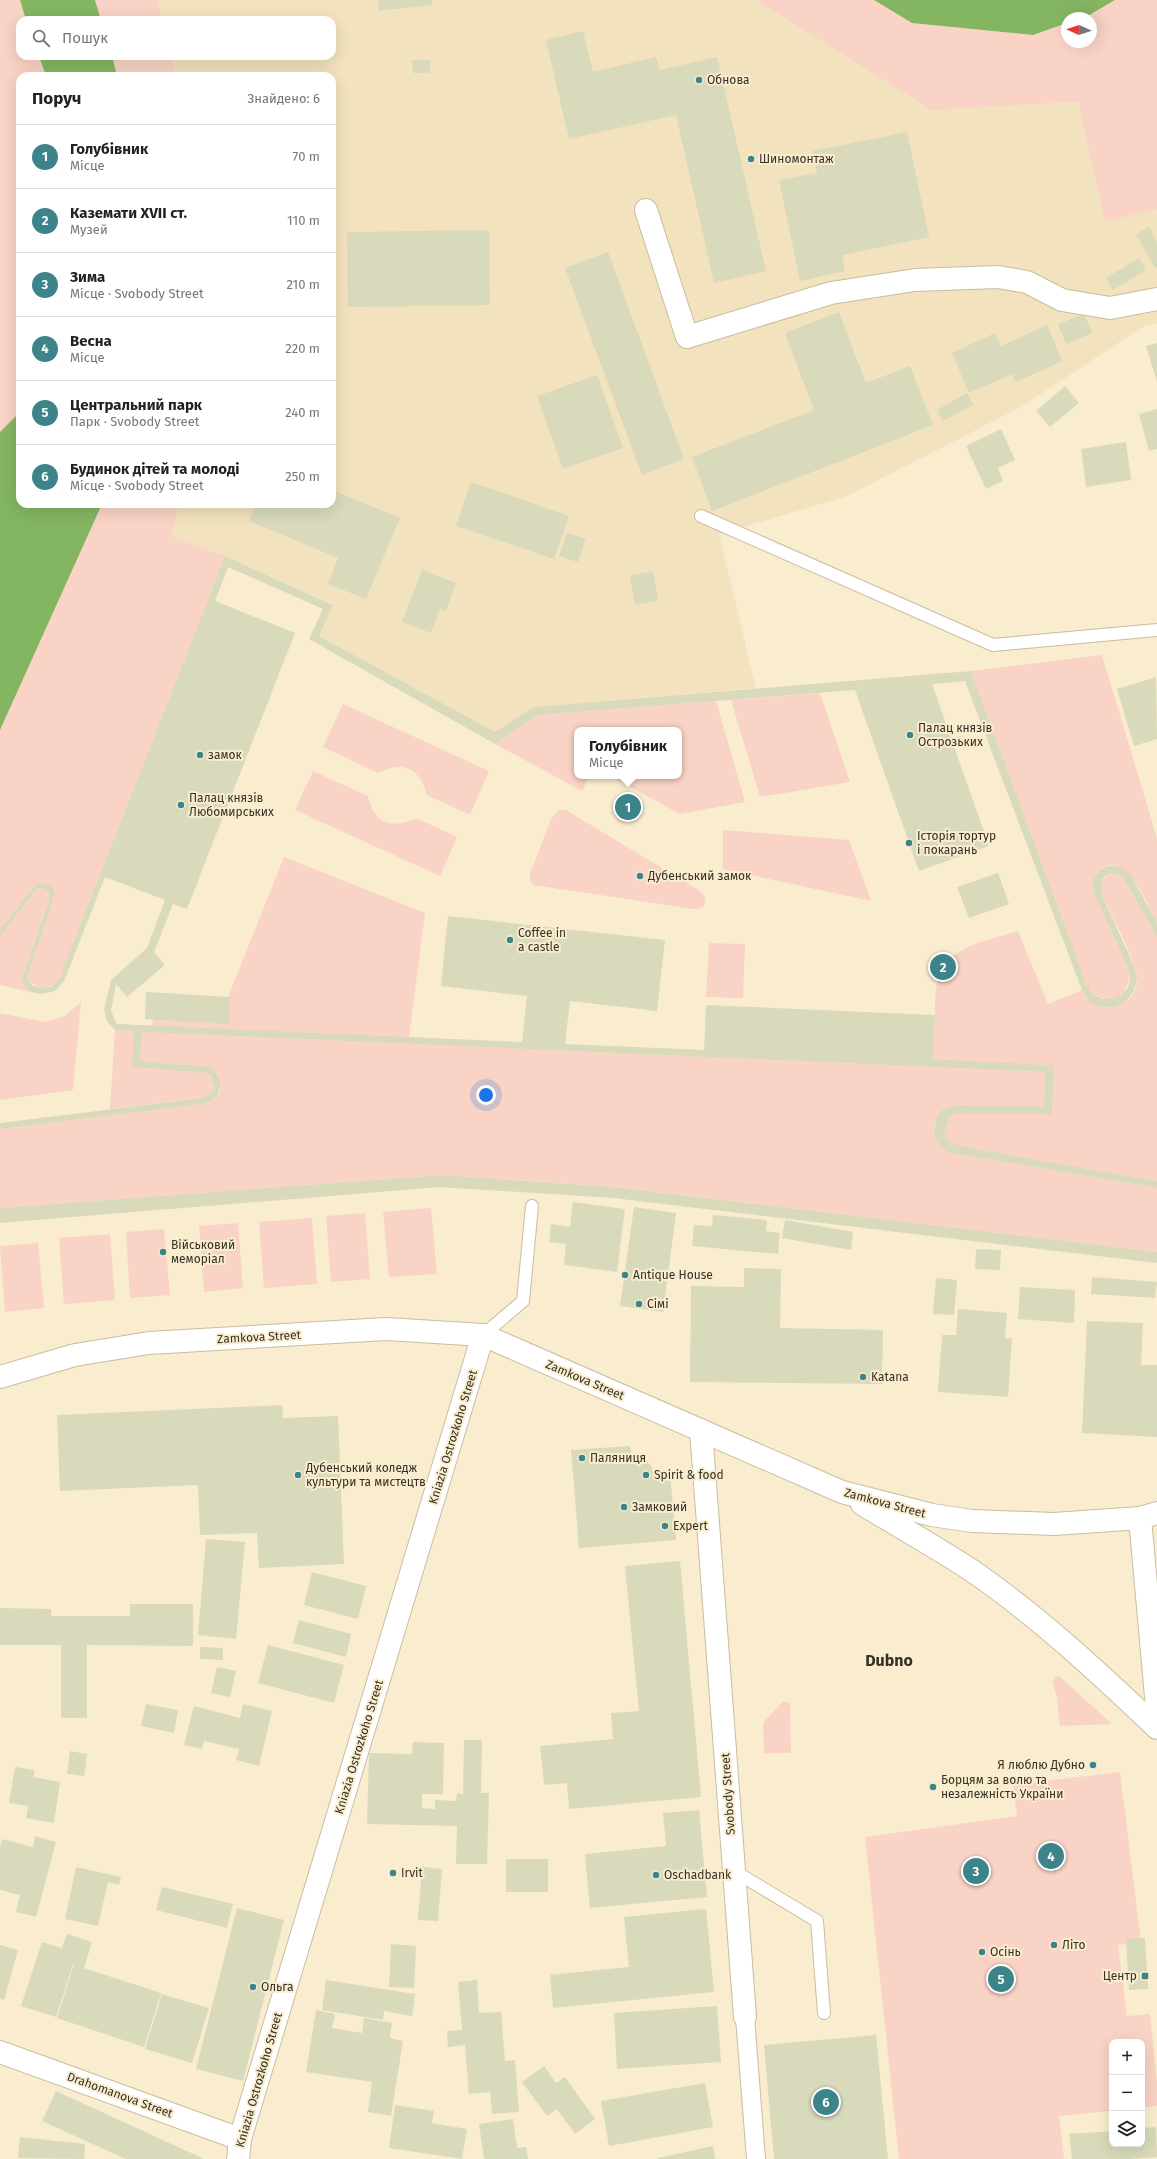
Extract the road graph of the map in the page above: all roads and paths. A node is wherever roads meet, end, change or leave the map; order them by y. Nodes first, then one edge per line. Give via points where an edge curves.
1 (646, 210) dead end
2 (1157, 299) edge
3 (701, 516) dead end
4 (1157, 630) edge
5 (532, 1206) dead end
6 (483, 1335) junction
7 (0, 1377) edge
8 (701, 1430) junction
9 (842, 1492) junction
10 (1149, 1515) edge
11 (1157, 1708) edge
12 (1157, 1728) edge
13 (734, 1871) junction
14 (824, 2013) dead end
15 (745, 2017) joint
16 (0, 2052) edge
17 (239, 2149) edge
18 (756, 2159) edge

1 - 2 street via 687,338 831,293 916,280 998,277 1027,282 1062,300 1110,308
3 - 4 lane via 993,645
5 - 6 lane via 523,1301
6 - 7 street, Zamkova Street via 386,1329 149,1343 75,1355
6 - 8 street, Zamkova Street
6 - 17 street, Kniazia Ostrozkoho Street
8 - 9 street, Zamkova Street
8 - 13 street, Svobody Street
9 - 10 street, Zamkova Street via 932,1515 972,1521 1054,1524
9 - 12 street via 972,1571 1046,1628
10 - 11 street
13 - 14 lane via 817,1921
13 - 15 street, Svobody Street
15 - 18 street, Svobody Street
16 - 17 street, Drahomanova Street

